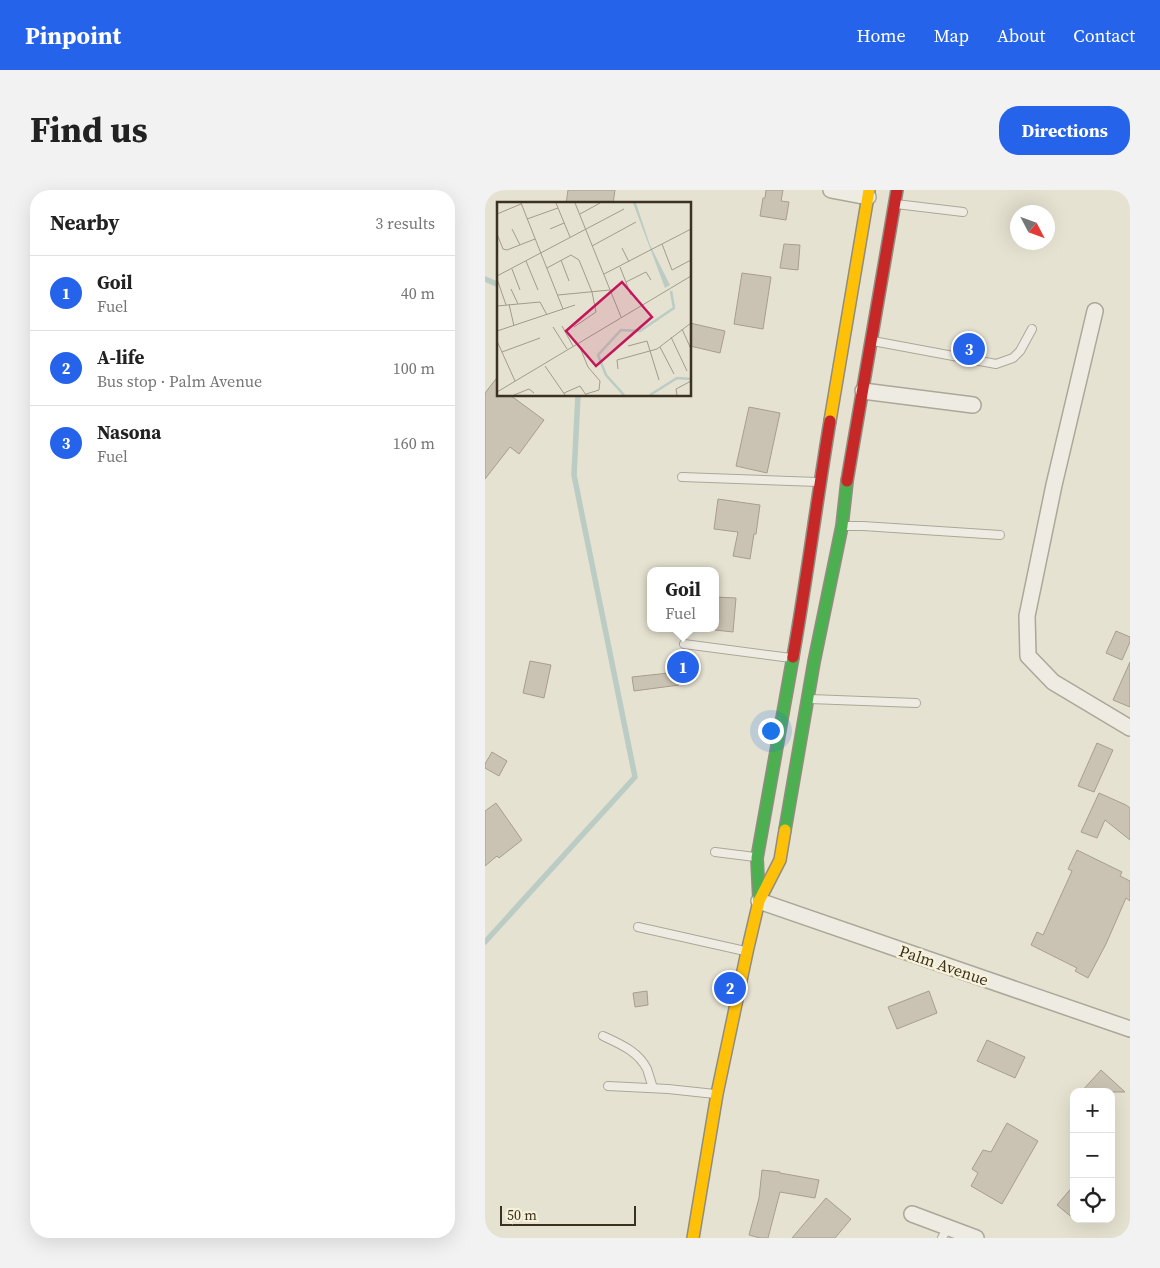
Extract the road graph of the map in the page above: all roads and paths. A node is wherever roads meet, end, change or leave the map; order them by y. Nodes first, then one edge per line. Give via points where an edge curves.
1 (831, 190) edge
2 (897, 190) edge
3 (868, 193) edge
4 (894, 204) junction
5 (963, 212) dead end
6 (1095, 312) dead end
7 (1032, 330) dead end
8 (871, 341) junction
9 (863, 391) junction
10 (973, 405) dead end
11 (683, 477) dead end
12 (820, 482) junction
13 (842, 526) junction
14 (1000, 535) dead end
15 (684, 644) dead end
16 (793, 658) junction
17 (808, 699) junction
18 (916, 703) dead end
19 (1130, 728) edge
20 (715, 852) dead end
21 (757, 858) junction
22 (759, 901) junction
23 (638, 927) dead end
24 (747, 952) junction
25 (1130, 1029) edge
26 (603, 1036) dead end
27 (608, 1086) dead end
28 (653, 1088) junction
29 (717, 1094) junction
30 (912, 1214) dead end
31 (945, 1233) edge
32 (693, 1238) edge
33 (977, 1238) edge

1 - 3 street
2 - 4 main road
3 - 12 main road
4 - 5 lane
4 - 8 main road
6 - 19 street via 1027,616 1028,656 1053,682
7 - 8 lane via 1013,358 996,364
8 - 9 main road
9 - 10 street
9 - 13 main road
11 - 12 lane
12 - 16 main road
13 - 14 lane
13 - 17 main road
15 - 16 lane
16 - 21 main road
17 - 18 lane
17 - 22 main road via 780,860
20 - 21 lane
21 - 22 main road
22 - 24 main road
22 - 25 street, Palm Avenue
23 - 24 lane
24 - 29 main road
26 - 28 lane via 630,1050 641,1060
27 - 28 lane
28 - 29 lane
29 - 32 main road
30 - 31 street
31 - 33 street

